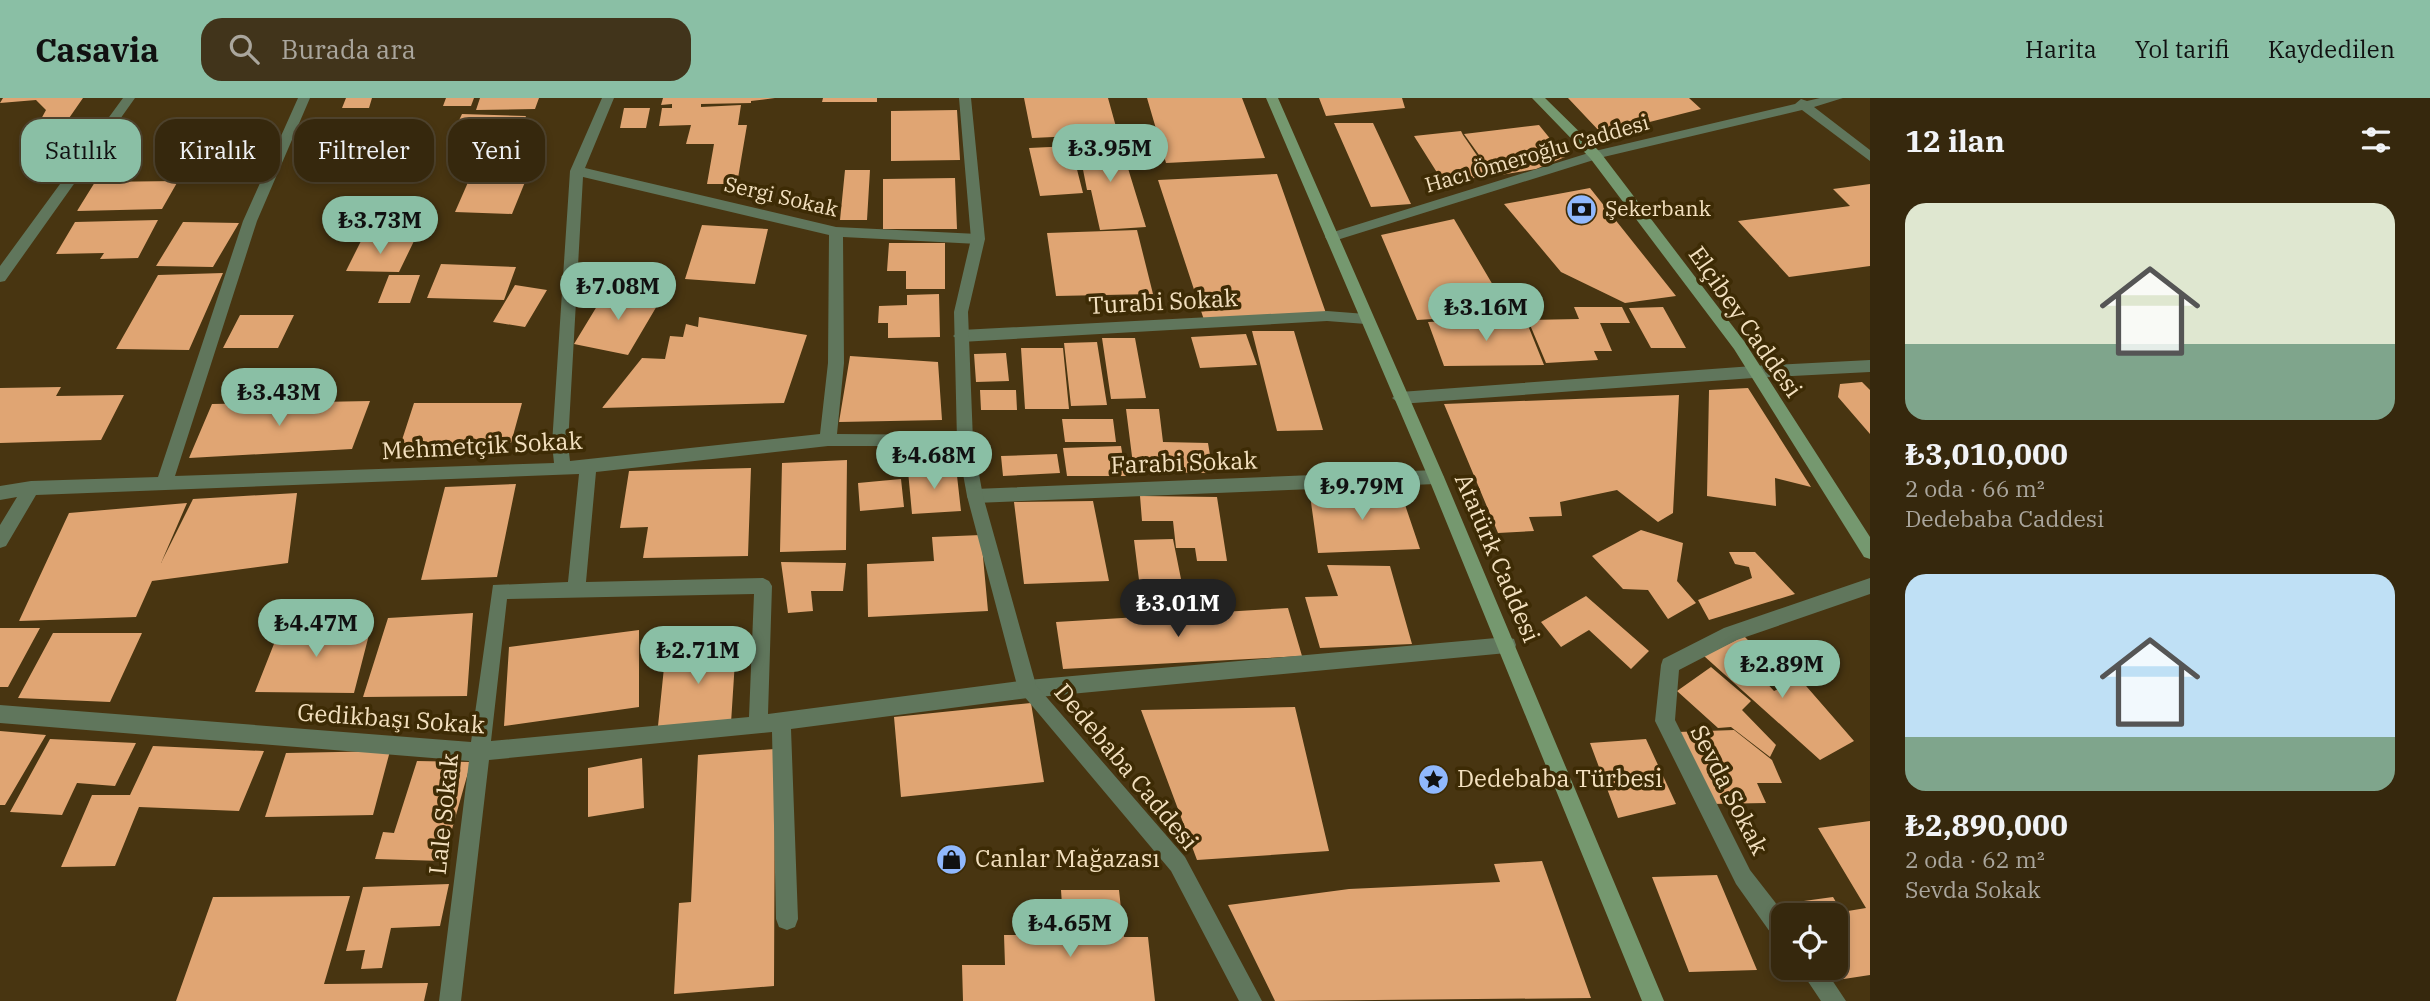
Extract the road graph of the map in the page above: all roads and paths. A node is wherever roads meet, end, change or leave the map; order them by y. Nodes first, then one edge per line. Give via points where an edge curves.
1 (129, 98) edge
2 (304, 98) edge
3 (608, 98) edge
4 (965, 98) edge
5 (1272, 98) edge
6 (1538, 98) edge
7 (1837, 98) edge
8 (1801, 103) edge
9 (1595, 155) junction
10 (1870, 157) edge
11 (577, 171) junction
12 (836, 232) junction
13 (1332, 237) junction
14 (978, 239) junction
15 (0, 277) edge
16 (1366, 319) junction
17 (961, 336) junction
18 (1870, 366) edge
19 (1754, 372) junction
20 (1400, 398) junction
21 (828, 440) junction
22 (965, 441) junction
23 (588, 467) junction
24 (563, 469) junction
25 (1436, 477) junction
26 (164, 484) junction
27 (31, 488) junction
28 (0, 493) edge
29 (975, 496) junction
30 (0, 541) edge
31 (1870, 552) edge
32 (1870, 586) edge
33 (576, 590) junction
34 (1507, 645) junction
35 (1028, 688) junction
36 (0, 714) edge
37 (782, 721) junction
38 (758, 724) junction
39 (478, 752) junction
40 (1771, 915) edge
41 (787, 919) dead end
42 (1819, 980) edge
43 (450, 1001) edge
44 (1251, 1001) edge
45 (1653, 1001) edge
46 (1835, 1001) edge

1 - 15 street
2 - 26 street via 250,221
3 - 11 street
4 - 14 street, Dedebaba Caddesi
5 - 13 main road, Atatürk Caddesi
6 - 9 main road, Elçibey Caddesi
7 - 8 street, Hacı Ömeroğlu Caddesi
8 - 9 street, Hacı Ömeroğlu Caddesi
8 - 10 street
9 - 13 street, Hacı Ömeroğlu Caddesi
9 - 19 main road, Elçibey Caddesi via 1739,345
11 - 12 street, Sergi Sokak
11 - 24 street via 560,444
12 - 14 street, Sergi Sokak
12 - 21 street via 836,363
13 - 16 main road, Atatürk Caddesi
14 - 17 street, Dedebaba Caddesi via 961,312
16 - 17 street, Turabi Sokak via 1327,316
16 - 20 main road, Atatürk Caddesi
17 - 22 street, Dedebaba Caddesi
18 - 19 street
19 - 20 street
19 - 31 main road, Elçibey Caddesi
20 - 25 main road, Atatürk Caddesi
21 - 22 street, Mehmetçik Sokak
21 - 23 street, Mehmetçik Sokak
22 - 29 street, Dedebaba Caddesi
23 - 24 street, Mehmetçik Sokak
23 - 33 street
24 - 26 street, Mehmetçik Sokak
25 - 29 street, Farabi Sokak
25 - 34 main road, Atatürk Caddesi
26 - 27 street, Mehmetçik Sokak
27 - 28 street, Mehmetçik Sokak
27 - 30 street
29 - 35 street, Dedebaba Caddesi
32 - 40 street, Sevda Sokak via 1731,634 1670,665 1665,721 1744,877
33 - 38 street via 763,586
33 - 39 street, Lale Sokak via 499,591
34 - 35 street, Gedikbaşı Sokak
34 - 45 main road, Atatürk Caddesi
35 - 37 street, Gedikbaşı Sokak
35 - 44 street, Dedebaba Caddesi via 1178,864
36 - 39 street, Gedikbaşı Sokak
37 - 38 street, Gedikbaşı Sokak
37 - 41 street
38 - 39 street, Gedikbaşı Sokak
39 - 43 street, Lale Sokak
42 - 46 street

